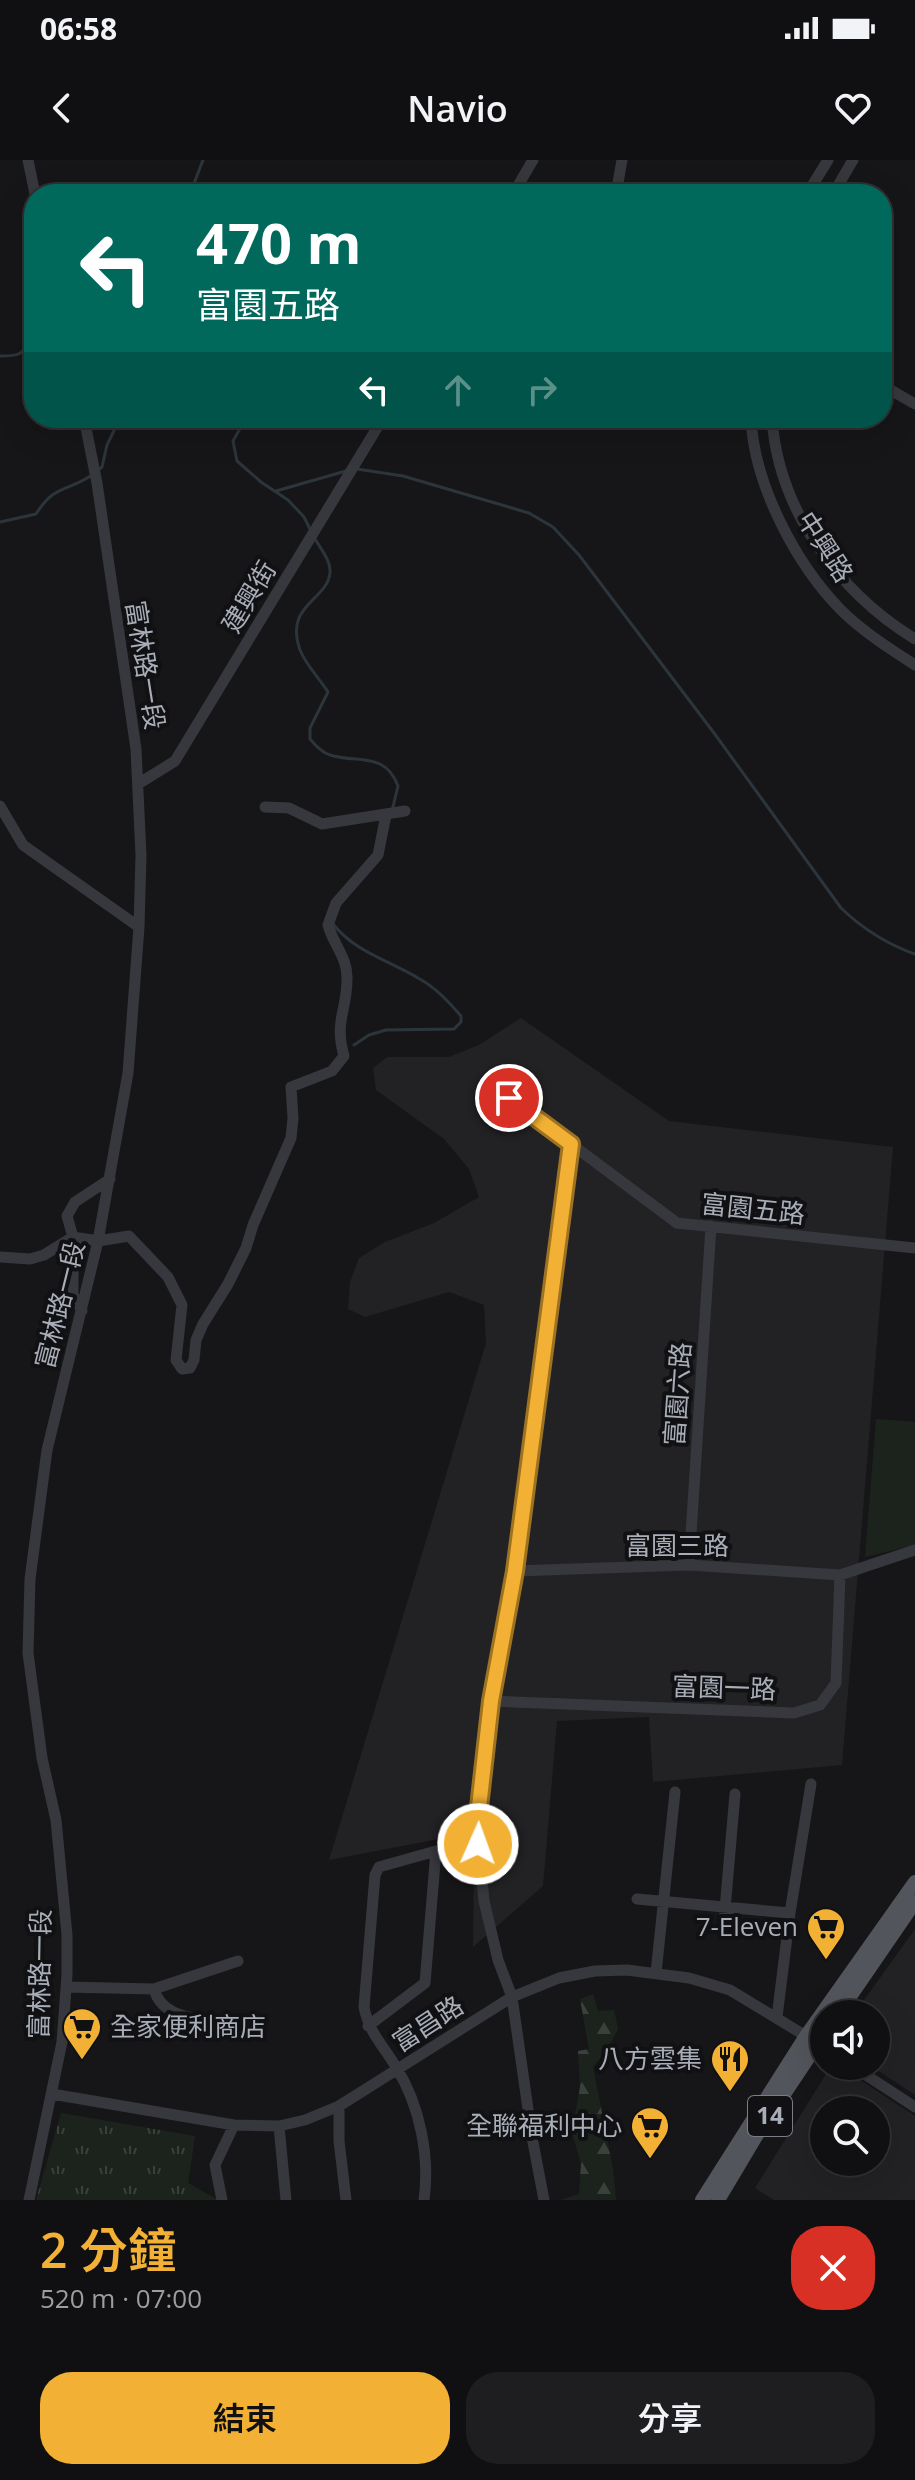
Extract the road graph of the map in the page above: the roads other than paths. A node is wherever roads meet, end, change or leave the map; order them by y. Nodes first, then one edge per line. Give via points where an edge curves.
1 (28, 160) edge
2 (35, 160) edge
3 (533, 160) edge
4 (622, 160) edge
5 (828, 160) edge
6 (853, 160) edge
7 (33, 184) edge
8 (40, 184) edge
9 (522, 184) edge
10 (618, 184) edge
11 (813, 184) edge
12 (839, 184) edge
13 (892, 391) edge
14 (915, 404) edge
15 (86, 428) edge
16 (377, 428) edge
17 (753, 428) edge
18 (773, 428) edge
19 (915, 639) edge
20 (915, 665) edge
21 (138, 784) junction
22 (0, 806) edge
23 (265, 807) dead end
24 (139, 927) junction
25 (488, 1082) dead end
26 (571, 1144) junction
27 (110, 1179) junction
28 (711, 1226) junction
29 (73, 1237) junction
30 (98, 1241) junction
31 (915, 1248) edge
32 (0, 1257) edge
33 (82, 1311) junction
34 (915, 1550) edge
35 (689, 1565) junction
36 (515, 1571) junction
37 (840, 1575) junction
38 (491, 1701) junction
39 (811, 1784) dead end
40 (675, 1792) dead end
41 (735, 1794) dead end
42 (915, 1882) edge
43 (637, 1899) dead end
44 (663, 1902) junction
45 (915, 1902) edge
46 (725, 1908) junction
47 (790, 1913) junction
48 (723, 1932) dead end
49 (238, 1961) dead end
50 (656, 1973) junction
51 (66, 1987) junction
52 (154, 1989) junction
53 (512, 1997) junction
54 (843, 2000) edge
55 (848, 2000) edge
56 (777, 2017) junction
57 (219, 2023) dead end
58 (368, 2026) junction
59 (810, 2036) edge
60 (810, 2051) edge
61 (810, 2053) edge
62 (398, 2070) junction
63 (874, 2080) edge
64 (52, 2094) junction
65 (339, 2106) junction
66 (915, 2107) edge
67 (234, 2125) junction
68 (279, 2126) junction
69 (29, 2200) edge
70 (222, 2200) edge
71 (286, 2200) edge
72 (346, 2200) edge
73 (424, 2200) edge
74 (544, 2200) edge
75 (702, 2200) edge
76 (718, 2200) edge

1 - 7 street
2 - 8 street
3 - 9 street
4 - 10 street
5 - 11 street
6 - 12 street
13 - 14 street
15 - 21 street, 富林路一段
16 - 21 street, 建興街 via 175,761
17 - 20 street, 中興路 via 758,463 800,559 842,610
18 - 19 street, 中興路 via 786,486 810,535 848,586
21 - 24 street, 富林路一段
22 - 24 street via 23,845
23 - 30 street via 289,808 322,824 394,813 378,855 336,903 328,925 348,978 339,1021 344,1056 332,1071 291,1087 291,1138 246,1248 203,1324 190,1368 182,1369 176,1360 182,1305 168,1277 129,1236
24 - 27 street, 富林路一段 via 128,1073
25 - 26 street, 富園五路
26 - 28 street, 富園五路 via 677,1223
26 - 36 street
27 - 29 street via 75,1202 67,1216
27 - 30 street, 富林路一段
28 - 31 street, 富園五路
28 - 35 street, 富園六路
29 - 30 street
29 - 32 street via 30,1259
29 - 33 street via 73,1295
30 - 33 street, 富林路一段
33 - 51 street, 富林路一段 via 47,1450 30,1579 28,1653 56,1820 67,1935
34 - 37 street
35 - 36 street, 富園三路
35 - 37 street, 富園三路
36 - 38 street
37 - 38 street, 富園一路 via 836,1683 820,1705 794,1713
38 - 53 street via 477,1825 479,1862 498,1960
39 - 47 street
40 - 44 street
41 - 46 street
42 - 54 main road, 14
43 - 44 street
44 - 46 street
44 - 50 street
45 - 55 main road
46 - 47 street
46 - 48 street
47 - 56 street
49 - 52 street
50 - 53 street, 富昌路 via 595,1971 559,1978
50 - 56 street, 富昌路 via 730,1990
51 - 52 street
51 - 64 street, 富林路一段
52 - 57 street via 167,2011
53 - 62 street, 富昌路
53 - 74 street
56 - 59 street, 富昌路
58 - 58 street via 425,1983 436,1851 379,1867 375,1875 364,2007
58 - 62 street
60 - 75 main road, 14
61 - 76 main road, 14
62 - 65 street, 富昌路
62 - 73 street via 425,2150
63 - 66 street
64 - 67 street, 富昌路
64 - 69 street, 富林路一段
65 - 68 street, 富昌路
65 - 72 street
67 - 68 street, 富昌路
67 - 70 street via 215,2165
68 - 71 street

